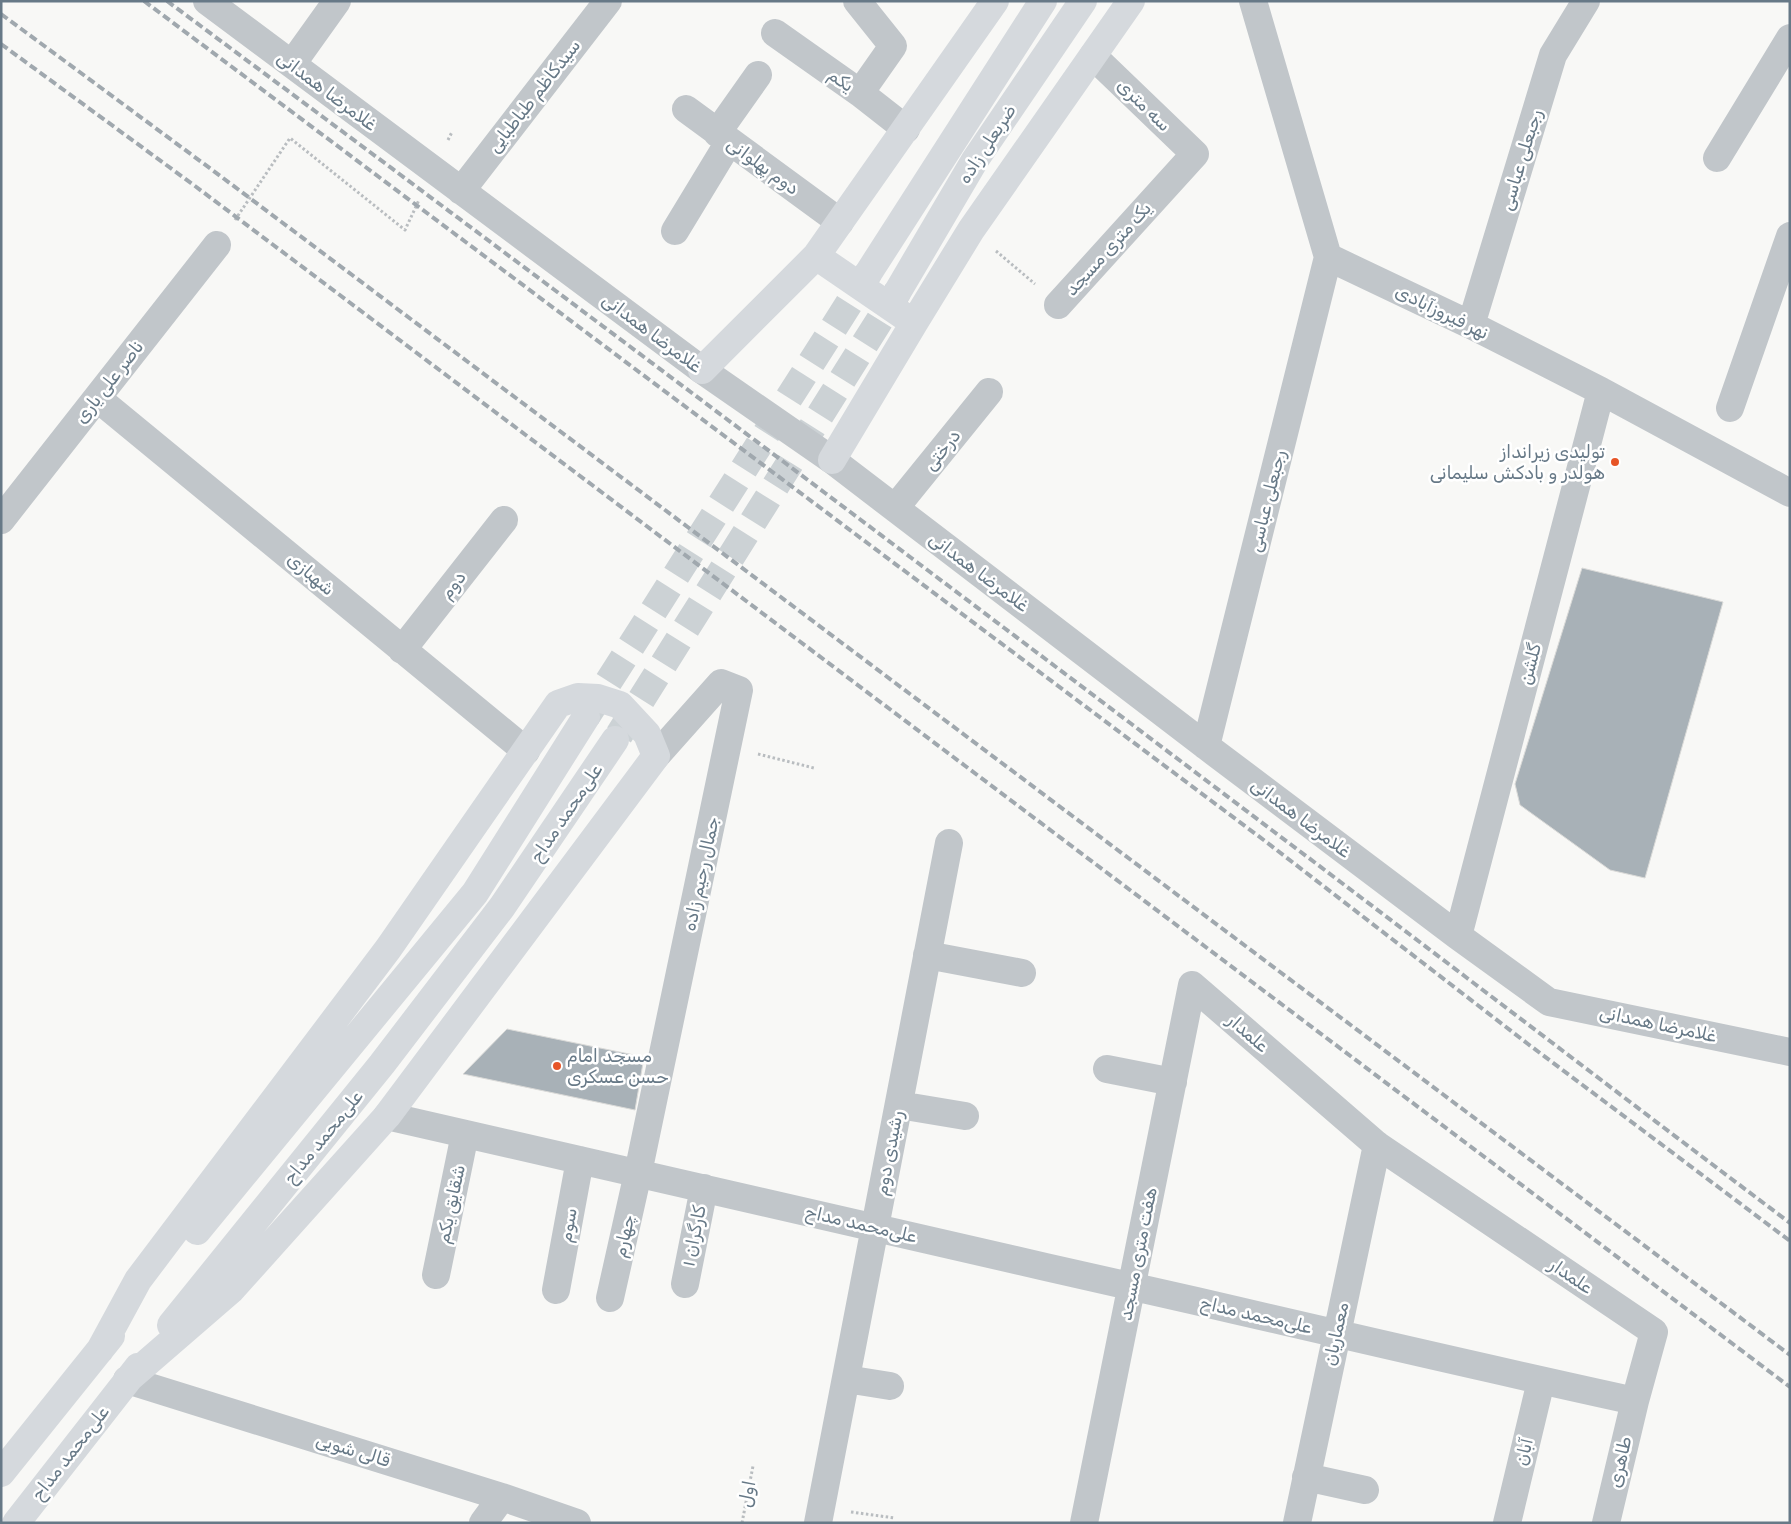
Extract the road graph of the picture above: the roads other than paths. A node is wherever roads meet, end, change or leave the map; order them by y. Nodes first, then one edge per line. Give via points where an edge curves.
1 (207, 1) edge
2 (337, 1) edge
3 (608, 1) edge
4 (857, 1) edge
5 (995, 1) edge
6 (1043, 1) edge
7 (1083, 1) edge
8 (1131, 1) edge
9 (1253, 1) edge
10 (1586, 1) edge
11 (775, 33) dead end
12 (1790, 38) edge
13 (1093, 56) junction
14 (292, 64) junction
15 (758, 75) dead end
16 (860, 93) junction
17 (686, 109) dead end
18 (906, 129) junction
19 (723, 137) junction
20 (1195, 154) joint
21 (1717, 158) dead end
22 (461, 191) junction
23 (840, 222) junction
24 (675, 231) dead end
25 (1790, 236) edge
26 (217, 245) road end
27 (816, 256) junction
28 (1328, 257) junction
29 (869, 272) tunnel mouth
30 (898, 291) tunnel mouth
31 (1058, 304) road end
32 (914, 323) junction
33 (1471, 326) junction
34 (702, 370) junction
35 (1601, 391) junction
36 (989, 392) dead end
37 (97, 398) junction
38 (1730, 408) dead end
39 (832, 460) junction
40 (1790, 493) edge
41 (895, 508) junction
42 (1, 520) edge
43 (504, 520) dead end
44 (402, 650) junction
45 (586, 717) tunnel mouth
46 (615, 740) tunnel mouth
47 (1206, 746) junction
48 (526, 751) junction
49 (656, 756) junction
50 (949, 843) dead end
51 (1458, 936) junction
52 (927, 955) junction
53 (1022, 973) dead end
54 (1192, 985) joint
55 (1790, 1052) edge
56 (1107, 1069) dead end
57 (1173, 1082) junction
58 (899, 1105) junction
59 (387, 1116) junction
60 (965, 1116) dead end
61 (465, 1134) junction
62 (1376, 1145) junction
63 (580, 1160) junction
64 (638, 1173) junction
65 (704, 1188) junction
66 (875, 1228) junction
67 (436, 1275) dead end
68 (685, 1284) dead end
69 (1132, 1287) junction
70 (556, 1290) dead end
71 (610, 1298) dead end
72 (1336, 1333) junction
73 (100, 1350) junction
74 (846, 1379) junction
75 (127, 1380) junction
76 (1541, 1381) junction
77 (890, 1386) dead end
78 (1635, 1401) junction
79 (1, 1473) edge
80 (1306, 1477) junction
81 (1365, 1490) dead end
82 (502, 1497) junction
83 (820, 1515) edge
84 (16, 1523) edge
85 (482, 1523) edge
86 (577, 1523) edge
87 (1084, 1523) edge
88 (1297, 1523) edge
89 (1507, 1523) edge
90 (1606, 1523) edge

1 - 14 street, غلامرضا همدانی
2 - 14 street
3 - 22 street, سیدکاظم طباطبایی
4 - 16 street via 893,46
5 - 18 main road
6 - 29 main road, ضربعلی زاده
7 - 30 main road, ضربعلی زاده via 975,160
8 - 13 main road
9 - 28 street
10 - 33 street, رجبعلی عباسی via 1553,55
11 - 16 street, یکم
12 - 21 street
13 - 20 street, سه متری
13 - 32 main road via 972,230
14 - 22 street, غلامرضا همدانی
15 - 19 street
16 - 18 street, یکم
17 - 19 street, دوم پهلوانی
18 - 23 main road
19 - 23 street, دوم پهلوانی
19 - 24 street
20 - 31 street, یک متری مسجد
22 - 34 street, غلامرضا همدانی
23 - 27 main road
25 - 38 street
26 - 37 street, ناصر علی یاری
27 - 32 main road
27 - 34 main road
28 - 33 street, نهر فیروزآبادی
28 - 47 street, رجبعلی عباسی
32 - 39 main road
33 - 35 street, نهر فیروزآبادی
34 - 39 street, غلامرضا همدانی
35 - 40 street, نهر فیروزآبادی
35 - 51 street, گلشن
36 - 41 street, درختی
37 - 42 street, ناصر علی یاری
37 - 44 street, شهبازی
39 - 41 street, غلامرضا همدانی
41 - 47 street, غلامرضا همدانی
43 - 44 street, دوم
44 - 48 street, شهبازی
45 - 73 main road, علی‌محمد مداح via 475,893
46 - 75 main road, علی‌محمد مداح via 502,908 382,1064
47 - 51 street, غلامرضا همدانی
48 - 49 main road via 558,704 578,697 598,698 620,705 647,734
48 - 73 main road via 388,948 138,1280
49 - 59 main road
49 - 64 street, جمال رحیم زاده via 721,683 739,690
50 - 52 street, رشیدی دوم
51 - 55 street, غلامرضا همدانی via 1549,1002
52 - 53 street
52 - 58 street, رشیدی دوم
54 - 57 street, هفت متری مسجد
54 - 62 street, علمدار
56 - 57 street
57 - 69 street, هفت متری مسجد
58 - 60 street
58 - 66 street, رشیدی دوم
59 - 61 street, علی‌محمد مداح
59 - 75 main road via 231,1290
61 - 63 street, علی‌محمد مداح
61 - 67 street, شقایق یکم
62 - 72 street, معماریان
62 - 78 street, علمدار via 1654,1332
63 - 64 street, علی‌محمد مداح
63 - 70 street, سوم
64 - 65 street, علی‌محمد مداح
64 - 71 street, چهارم
65 - 66 street, علی‌محمد مداح
65 - 68 street, کارگران ۱
66 - 69 street, علی‌محمد مداح
66 - 74 street, رشیدی دوم
69 - 72 street, علی‌محمد مداح
69 - 87 street, هفت متری مسجد
72 - 76 street
72 - 80 street, معماریان
73 - 79 main road, علی‌محمد مداح
74 - 77 street
74 - 83 street, رشیدی دوم
75 - 82 street, قالی شویی
75 - 84 main road, علی‌محمد مداح
76 - 78 street
76 - 89 street, آبان
78 - 90 street, طاهری
80 - 81 street
80 - 88 street, معماریان
82 - 85 street
82 - 86 street, قالی شویی

